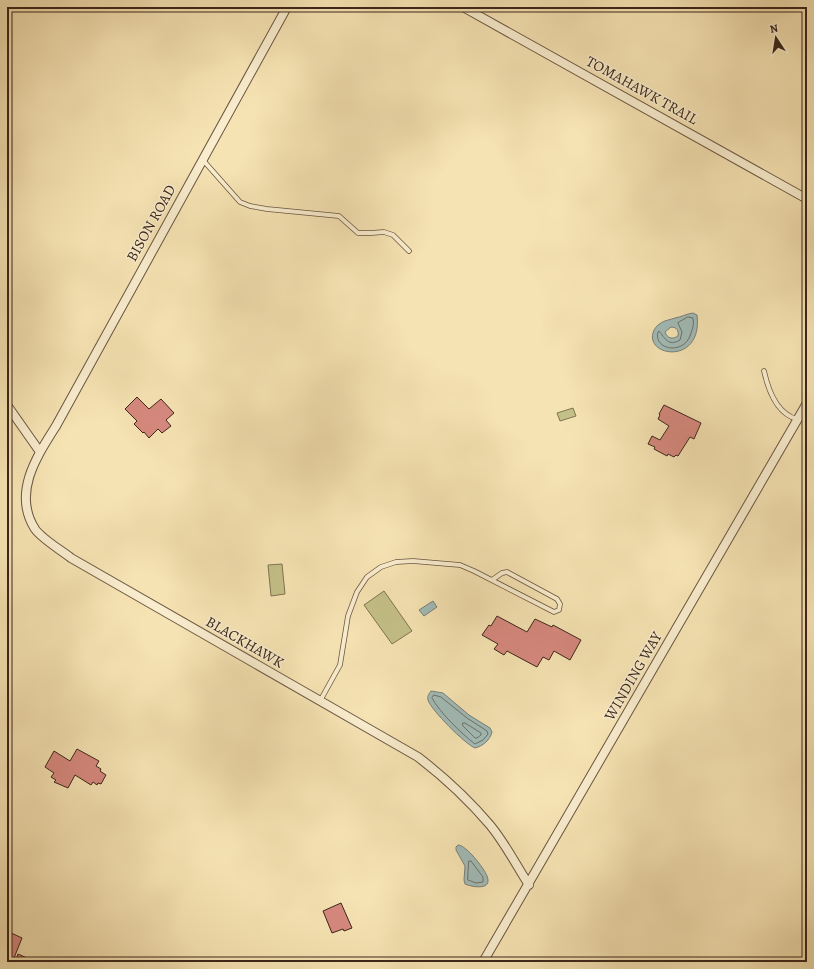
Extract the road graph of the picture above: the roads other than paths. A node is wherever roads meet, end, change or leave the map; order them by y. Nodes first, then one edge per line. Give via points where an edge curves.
1 (287, 7) edge
2 (463, 7) edge
3 (202, 159) junction
4 (807, 198) edge
5 (409, 251) dead end
6 (764, 371) dead end
7 (807, 403) edge
8 (7, 405) edge
9 (798, 419) junction
10 (40, 452) junction
11 (492, 580) junction
12 (320, 700) junction
13 (529, 885) junction
14 (483, 962) edge

1 - 3 street, BISON ROAD
2 - 4 street, TOMAHAWK TRAIL
3 - 5 lane via 240,202 266,209 339,216 358,233 384,232 393,235
3 - 10 street, BISON ROAD
6 - 9 lane via 771,394 789,417
7 - 9 street, WINDING WAY
8 - 10 street
9 - 13 street, WINDING WAY
10 - 12 street, BLACKHAWK via 28,482 26,500 29,516 36,530 71,558
11 - 11 lane via 507,572 557,599 560,604 559,610 554,612
11 - 12 lane via 460,565 413,561 396,562 381,567 367,577 357,592 348,616 340,665
12 - 13 street, BLACKHAWK via 418,757 444,777 491,826
13 - 14 street, WINDING WAY

